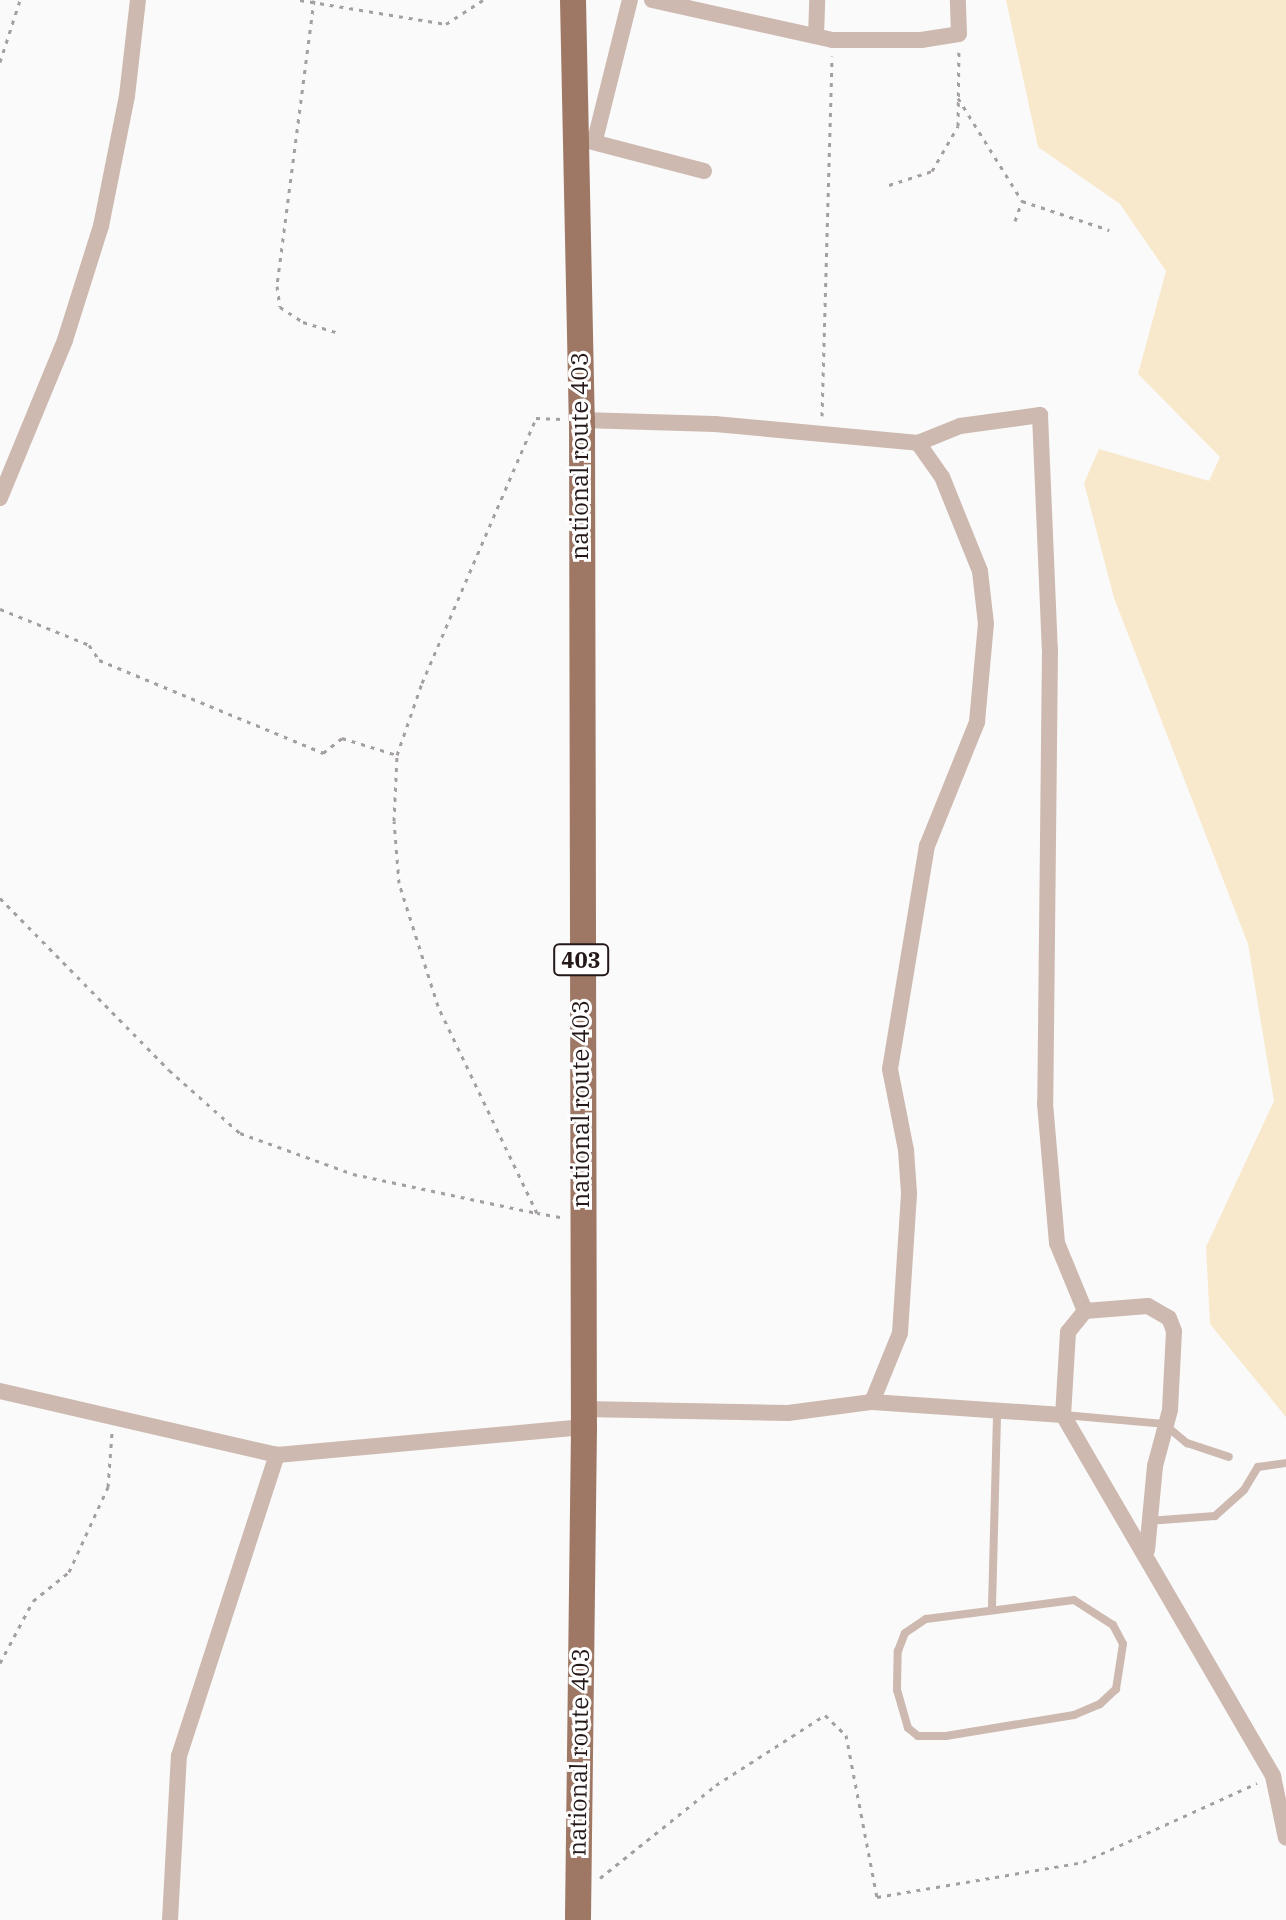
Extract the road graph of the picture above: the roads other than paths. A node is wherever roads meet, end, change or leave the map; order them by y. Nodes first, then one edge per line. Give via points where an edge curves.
1 (138, 0) edge
2 (573, 0) edge
3 (630, 0) edge
4 (652, 0) edge
5 (817, 0) edge
6 (958, 0) edge
7 (825, 38) junction
8 (585, 140) junction
9 (704, 171) dead end
10 (582, 420) junction
11 (918, 443) junction
12 (0, 498) edge
13 (1085, 1311) junction
14 (0, 1391) edge
15 (872, 1402) junction
16 (997, 1410) junction
17 (1063, 1415) junction
18 (584, 1418) junction
19 (1164, 1424) junction
20 (277, 1455) junction
21 (1229, 1457) dead end
22 (1286, 1463) edge
23 (1148, 1521) junction
24 (1147, 1552) junction
25 (992, 1607) junction
26 (1286, 1838) edge
27 (170, 1920) edge
28 (578, 1920) edge

1 - 12 street via 127,96 101,226 65,340
2 - 8 highway, national route 403 / 403
3 - 8 street
4 - 7 street
5 - 7 street
6 - 7 street via 959,34 921,40
8 - 9 street
8 - 10 highway, national route 403 / 403
10 - 11 street via 715,424
10 - 18 highway, national route 403 / 403
11 - 13 street via 960,426 1040,415 1050,649 1045,1103 1057,1243
11 - 15 street via 942,477 980,571 986,624 977,722 927,846 890,1069 909,1193 900,1333
13 - 17 street via 1068,1332
13 - 19 street via 1148,1306 1169,1318 1173,1368
14 - 20 street
15 - 16 street
15 - 18 street via 788,1413
16 - 17 street
16 - 25 lane
17 - 19 lane
17 - 24 street
18 - 20 street
18 - 28 highway, national route 403 / 403
19 - 21 lane via 1187,1443
19 - 23 street
20 - 27 street via 179,1756
22 - 23 lane via 1258,1467 1233,1502 1215,1516
23 - 24 street
24 - 26 street via 1273,1776
25 - 25 lane via 926,1619 905,1633 898,1651 897,1690 908,1728 918,1736 1074,1715 1100,1704 1116,1689 1123,1644 1113,1625 1094,1611 1074,1600

